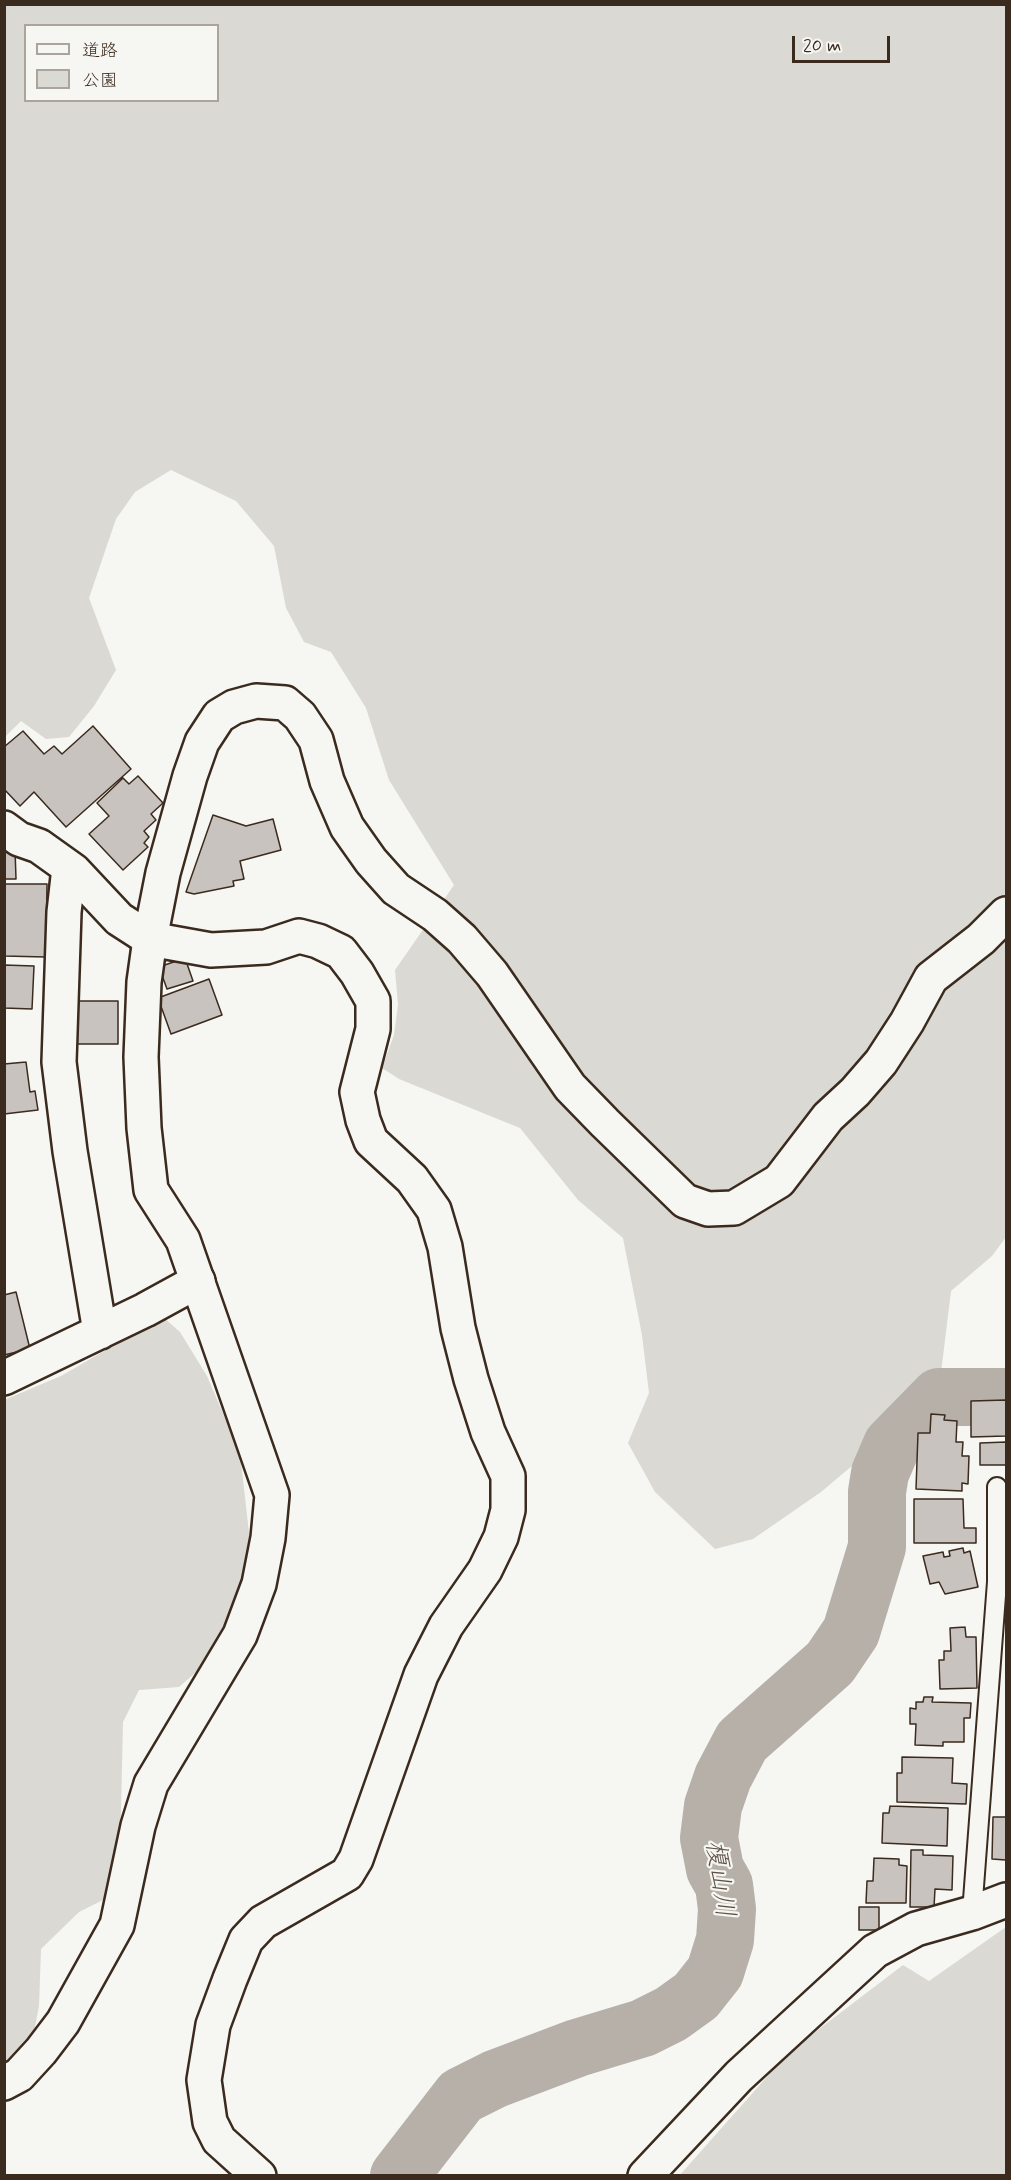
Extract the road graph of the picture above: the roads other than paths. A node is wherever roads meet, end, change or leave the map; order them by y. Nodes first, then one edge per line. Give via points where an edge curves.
1 (4, 828) edge
2 (69, 868) junction
3 (1006, 914) edge
4 (150, 939) junction
5 (198, 1281) junction
6 (100, 1332) junction
7 (4, 1378) edge
8 (997, 1487) dead end
9 (1006, 1900) edge
10 (972, 1913) junction
11 (4, 2083) edge
12 (259, 2175) edge
13 (645, 2175) edge

1 - 2 street via 39,846
2 - 4 street via 119,919
2 - 6 street via 59,1062
3 - 4 street via 931,978 881,1062 828,1117 780,1181 734,1208 708,1209 685,1201 570,1087 492,974 462,939 396,889 371,861 347,827 327,781 316,740 300,716 285,703 256,701 234,707 219,716 202,742 163,873
4 - 5 street via 141,1058 151,1190 183,1240
4 - 12 street via 211,950 266,946 299,936 318,940 341,952 357,973 373,1001 373,1029 357,1092 363,1120 371,1141 412,1179 434,1210 471,1379 488,1432 508,1476 508,1510 501,1537 485,1570 446,1626 421,1676 356,1859 347,1874 262,1922 246,1940 226,1988 213,2025 204,2080 210,2122 219,2140
5 - 6 street
5 - 11 street via 272,1495 259,1584 240,1635 151,1784 117,1925 63,2022 19,2075
6 - 7 street
8 - 10 lane via 997,1582
9 - 10 street
10 - 13 street via 916,1929 876,1951 739,2076

